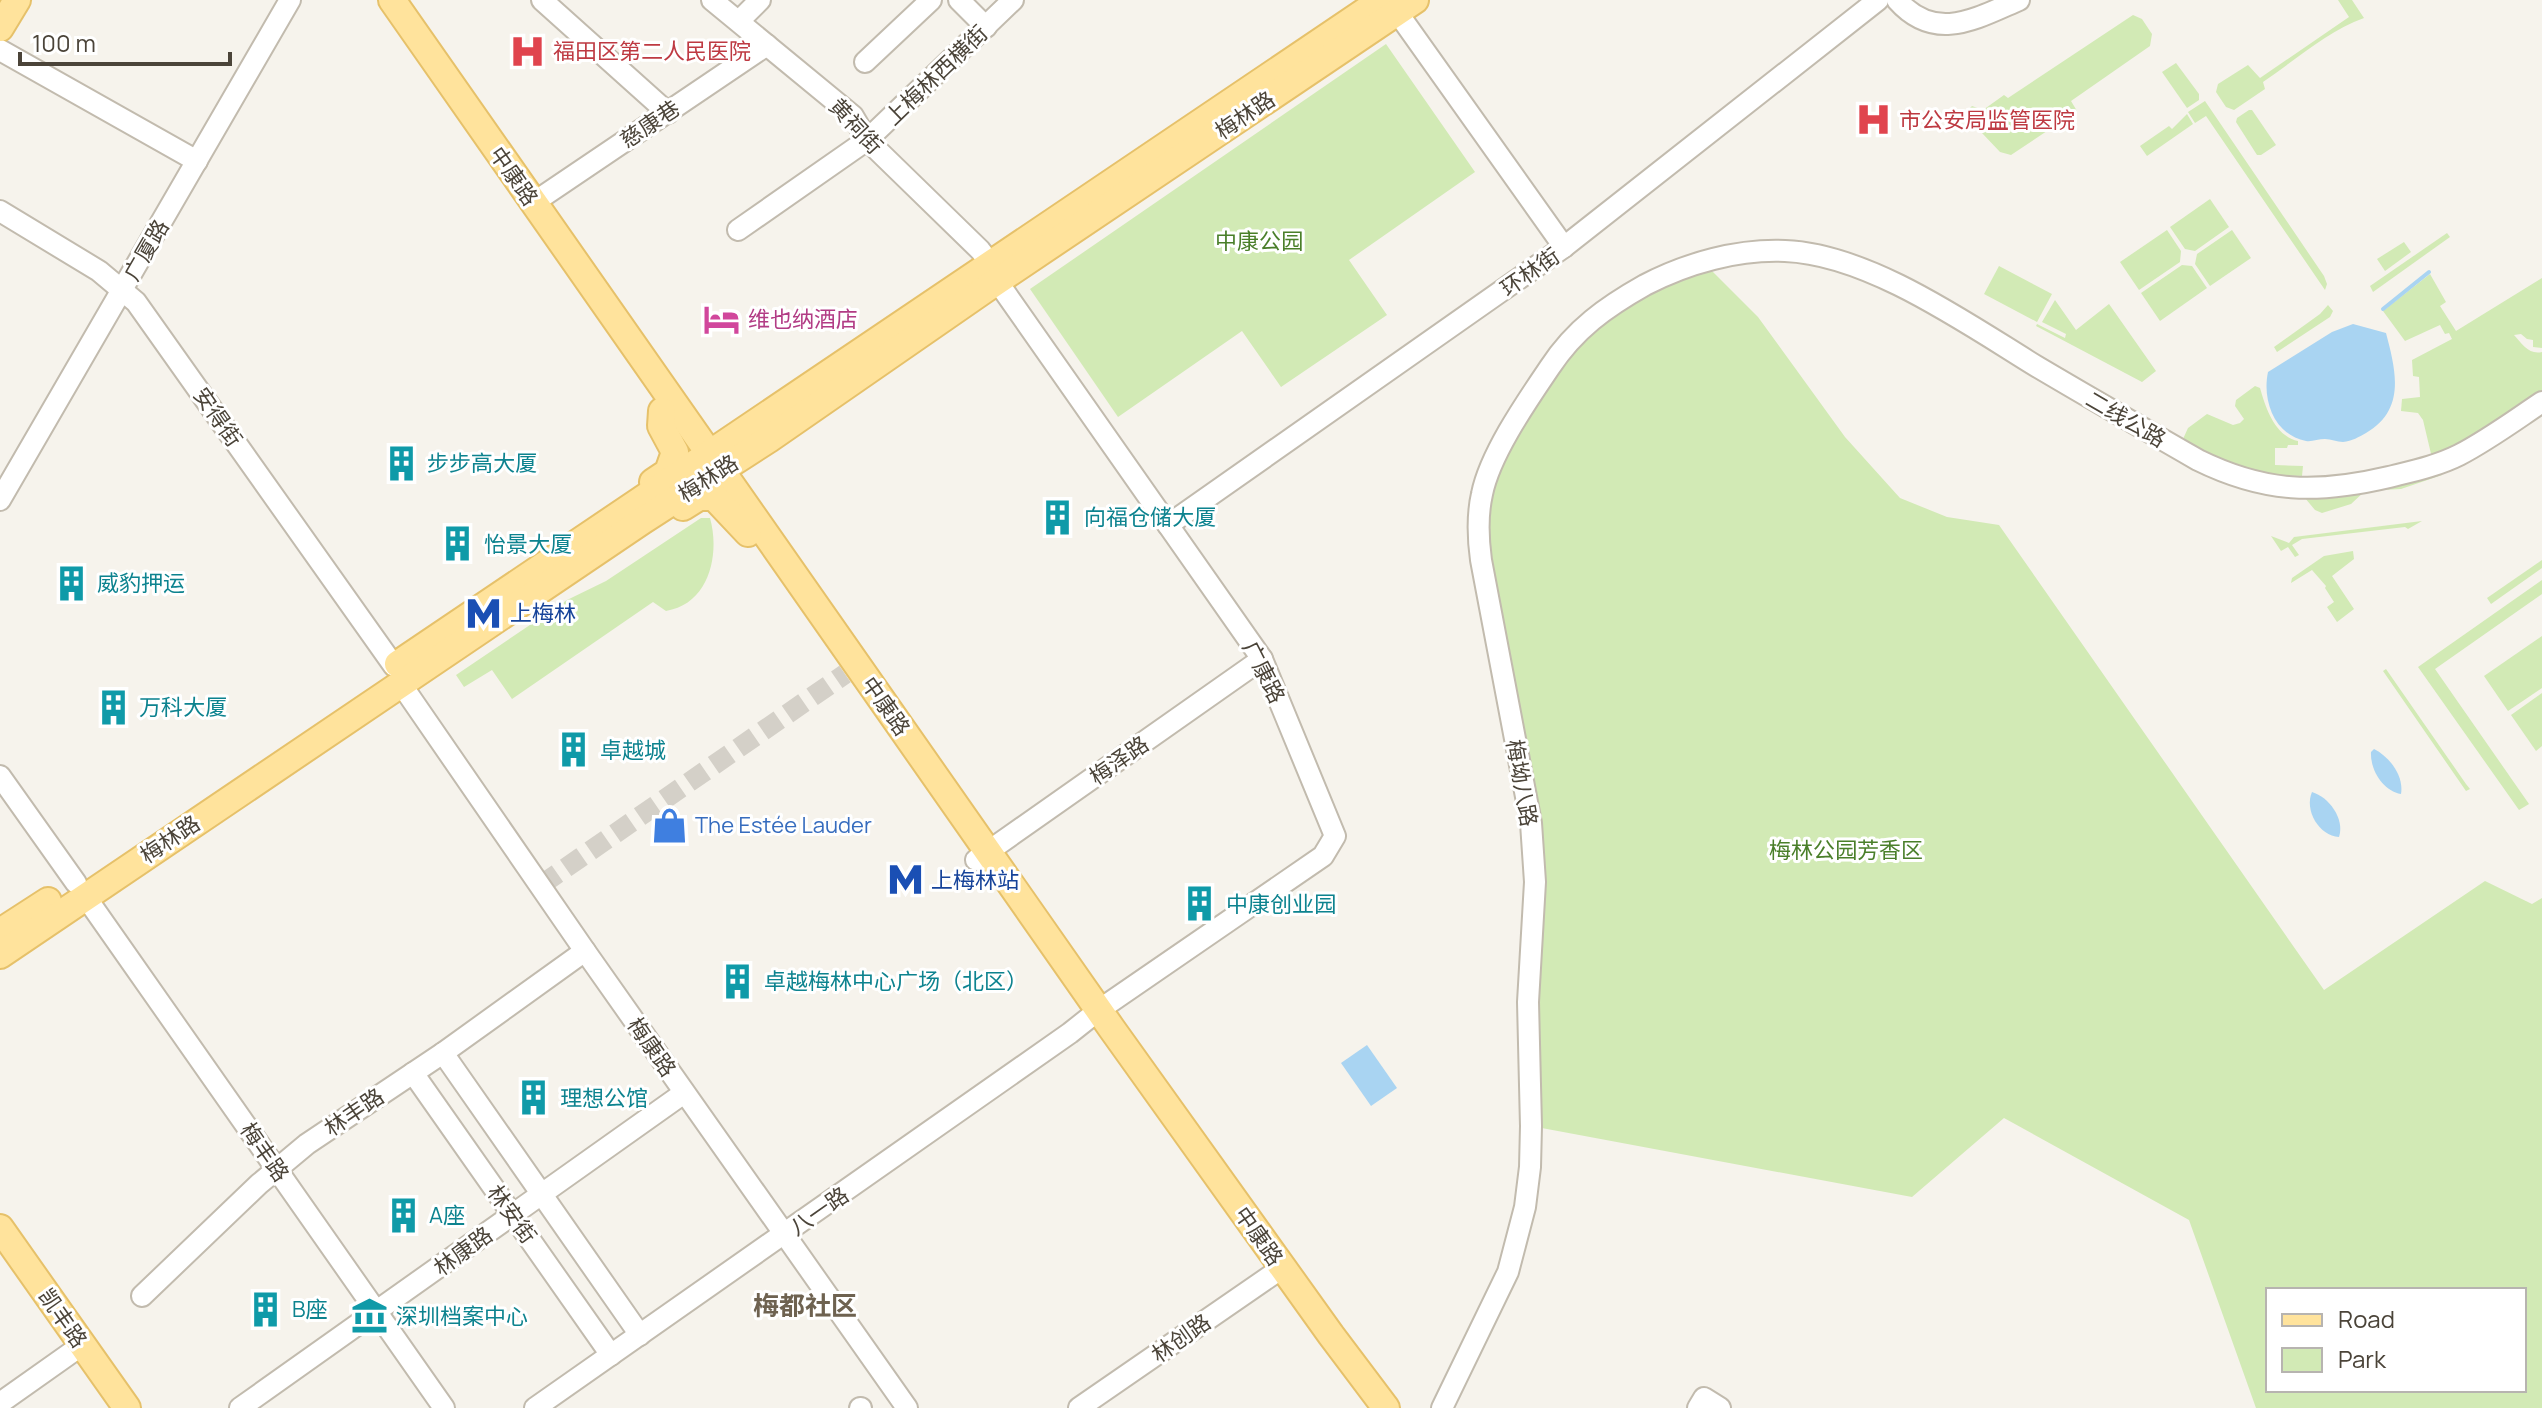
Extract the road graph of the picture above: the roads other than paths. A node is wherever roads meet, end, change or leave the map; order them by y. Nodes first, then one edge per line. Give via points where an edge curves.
1 (17, 0) edge
2 (290, 0) edge
3 (374, 0) edge
4 (392, 0) edge
5 (542, 0) edge
6 (712, 0) edge
7 (760, 0) edge
8 (931, 0) edge
9 (959, 0) edge
10 (1013, 0) edge
11 (1878, 0) edge
12 (1897, 0) edge
13 (1915, 0) edge
14 (2019, 0) edge
15 (1398, 4) edge
16 (739, 21) junction
17 (1936, 24) junction
18 (986, 27) junction
19 (0, 28) edge
20 (767, 45) junction
21 (0, 50) edge
22 (865, 62) dead end
23 (668, 113) junction
24 (867, 140) junction
25 (197, 161) junction
26 (533, 203) junction
27 (0, 211) edge
28 (0, 221) edge
29 (738, 230) dead end
30 (1564, 247) junction
31 (1718, 258) joint
32 (993, 272) junction
33 (121, 294) junction
34 (2542, 402) edge
35 (668, 407) junction
36 (763, 431) junction
37 (709, 466) junction
38 (0, 500) edge
39 (637, 513) junction
40 (1168, 525) junction
41 (754, 529) junction
42 (1262, 659) junction
43 (394, 674) junction
44 (0, 776) edge
45 (982, 856) junction
46 (81, 890) junction
47 (0, 932) edge
48 (585, 951) junction
49 (0, 955) edge
50 (1093, 1014) junction
51 (443, 1053) junction
52 (413, 1073) junction
53 (684, 1093) junction
54 (277, 1168) junction
55 (541, 1195) junction
56 (513, 1215) junction
57 (0, 1228) edge
58 (785, 1234) junction
59 (1275, 1273) junction
60 (142, 1296) dead end
61 (377, 1312) junction
62 (640, 1335) junction
63 (82, 1345) junction
64 (611, 1355) junction
65 (0, 1403) edge
66 (127, 1408) edge
67 (240, 1408) edge
68 (444, 1408) edge
69 (535, 1408) edge
70 (907, 1408) edge
71 (1079, 1408) edge
72 (1367, 1408) edge
73 (1386, 1408) edge
74 (1442, 1408) edge

1 - 19 main road
2 - 25 street, 广厦路
3 - 35 main road, 中康路
4 - 26 main road, 中康路
5 - 23 street
6 - 16 street, 黄祠街
7 - 16 street
8 - 22 street
9 - 18 street
10 - 18 street, 上梅林西横街
11 - 30 street, 环林街
12 - 17 street via 1919,19
13 - 17 street
14 - 17 street via 1972,20
15 - 30 street
15 - 32 main road, 梅林路
16 - 20 street, 黄祠街
18 - 24 street, 上梅林西横街
20 - 23 street, 慈康巷
20 - 24 street, 黄祠街 via 853,116
21 - 25 street
23 - 26 street, 慈康巷
24 - 29 street, 上梅林西横街
24 - 32 street, 黄祠街 via 972,242
25 - 33 street, 广厦路
26 - 35 main road, 中康路
27 - 33 street, 安得街 via 99,271
28 - 33 street, 安得街
30 - 40 street, 环林街
31 - 34 street, 二线公路 via 1787,251 1860,268 1895,283 2198,460 2251,482 2282,488 2338,487 2429,467 2486,440
31 - 74 street, 梅坳八路 via 1629,294 1575,335 1534,391 1481,495 1481,560 1534,863 1528,1002 1530,1167 1508,1272
32 - 36 main road, 梅林路
32 - 40 street, 广康路
33 - 38 street, 广厦路
33 - 43 street, 安得街 via 149,318
35 - 36 main road via 686,411 710,434 724,434 741,424
35 - 37 main road, 中康路
35 - 39 main road via 661,426 675,452 672,466
36 - 37 main road, 梅林路
36 - 41 main road via 761,451 747,460 742,475 758,507
37 - 39 main road, 梅林路
37 - 41 main road, 中康路
39 - 41 main road via 670,516 707,496
39 - 43 main road, 梅林路
40 - 42 street, 广康路
41 - 45 main road, 中康路
42 - 45 street, 梅泽路
42 - 50 street, 广康路 via 1333,826 1331,846
43 - 46 main road, 梅林路
43 - 48 street, 梅康路
44 - 46 street, 梅丰路
45 - 50 main road, 中康路
46 - 47 main road, 梅林路
46 - 49 main road, 梅林路
46 - 54 street, 梅丰路
48 - 51 street, 林丰路
48 - 53 street, 梅康路
50 - 58 street, 八一路
50 - 59 main road, 中康路
51 - 52 street, 林丰路
51 - 55 street, 林安街
52 - 54 street, 林丰路
52 - 56 street, 林安街
53 - 55 street, 林康路
53 - 58 street, 梅康路
54 - 60 street, 林丰路
54 - 61 street, 梅丰路
55 - 56 street, 林康路
55 - 62 street, 林安街
56 - 61 street, 林康路
56 - 64 street, 林安街
57 - 63 main road, 凯丰路
58 - 62 street, 八一路
58 - 70 street, 梅康路
59 - 71 street, 林创路
59 - 72 main road, 中康路 via 1319,1348
59 - 73 main road, 中康路
61 - 67 street, 林康路
61 - 68 street, 梅丰路
62 - 64 street, 八一路
63 - 65 street
63 - 66 main road, 凯丰路
64 - 69 street, 八一路

